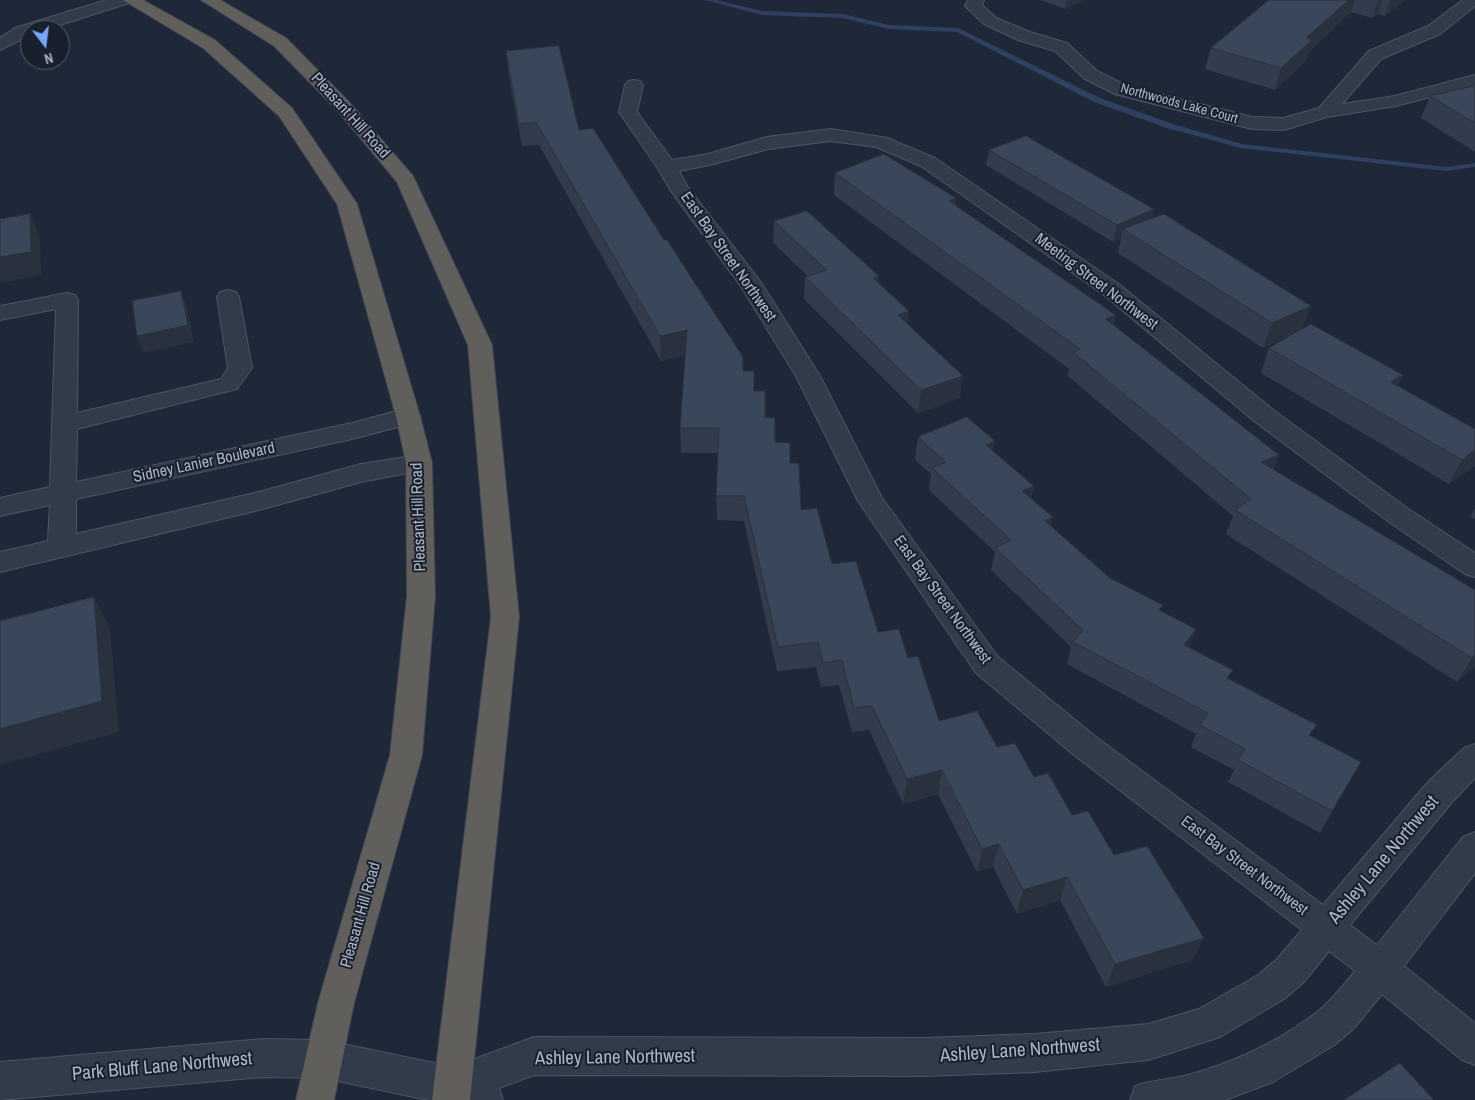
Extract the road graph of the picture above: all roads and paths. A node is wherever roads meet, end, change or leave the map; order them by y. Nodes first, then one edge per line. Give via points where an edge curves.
1 (123, 0) edge
2 (131, 0) edge
3 (208, 0) edge
4 (976, 0) edge
5 (1473, 0) edge
6 (0, 45) edge
7 (1475, 80) edge
8 (634, 85) dead end
9 (1324, 112) junction
10 (667, 167) junction
11 (228, 297) dead end
12 (0, 312) edge
13 (408, 416) junction
14 (65, 424) junction
15 (419, 463) junction
16 (64, 494) junction
17 (0, 507) edge
18 (62, 547) junction
19 (0, 562) edge
20 (1475, 567) edge
21 (1475, 756) edge
22 (1475, 847) edge
23 (1327, 929) junction
24 (1380, 969) junction
25 (1475, 1047) edge
26 (324, 1060) junction
27 (0, 1081) edge
28 (462, 1095) edge
29 (315, 1100) edge
30 (1149, 1100) edge

1 - 6 street via 21,32
2 - 13 highway, Pleasant Hill Road via 209,44 286,112 347,204
3 - 28 highway, Pleasant Hill Road via 280,42 343,106 406,180 480,345 505,617
4 - 9 street, Northwoods Lake Court via 973,6 990,21 1061,47 1091,75 1121,90 1252,123 1284,124
5 - 9 street via 1434,30 1375,55
7 - 9 street, Northwoods Lake Court via 1396,101
8 - 10 street, East Bay Street Northwest via 628,112
10 - 20 street, Meeting Street Northwest via 767,143 831,135 880,142 928,162 1112,290 1263,415 1398,515
10 - 23 street, East Bay Street Northwest via 678,187 752,286 808,376 871,501 987,665 1085,746
11 - 14 street via 240,368 229,384
12 - 14 street via 67,300
13 - 15 highway, Pleasant Hill Road
13 - 16 street, Sidney Lanier Boulevard
14 - 16 street
15 - 18 street via 361,473 259,501
15 - 26 highway, Pleasant Hill Road via 421,596 406,755 336,1003
16 - 17 street, Sidney Lanier Boulevard
16 - 18 street
18 - 19 street
21 - 23 street, Ashley Lane Northwest via 1441,791
22 - 24 street
23 - 24 street, East Bay Street Northwest
23 - 28 street, Ashley Lane Northwest via 1290,971 1270,987 1207,1024 1148,1042 1035,1053 925,1057 534,1056
24 - 25 street, East Bay Street Northwest
24 - 30 street via 1323,1031 1259,1069 1184,1095
26 - 27 street, Park Bluff Lane Northwest via 263,1058
26 - 28 street
26 - 29 highway, Pleasant Hill Road

